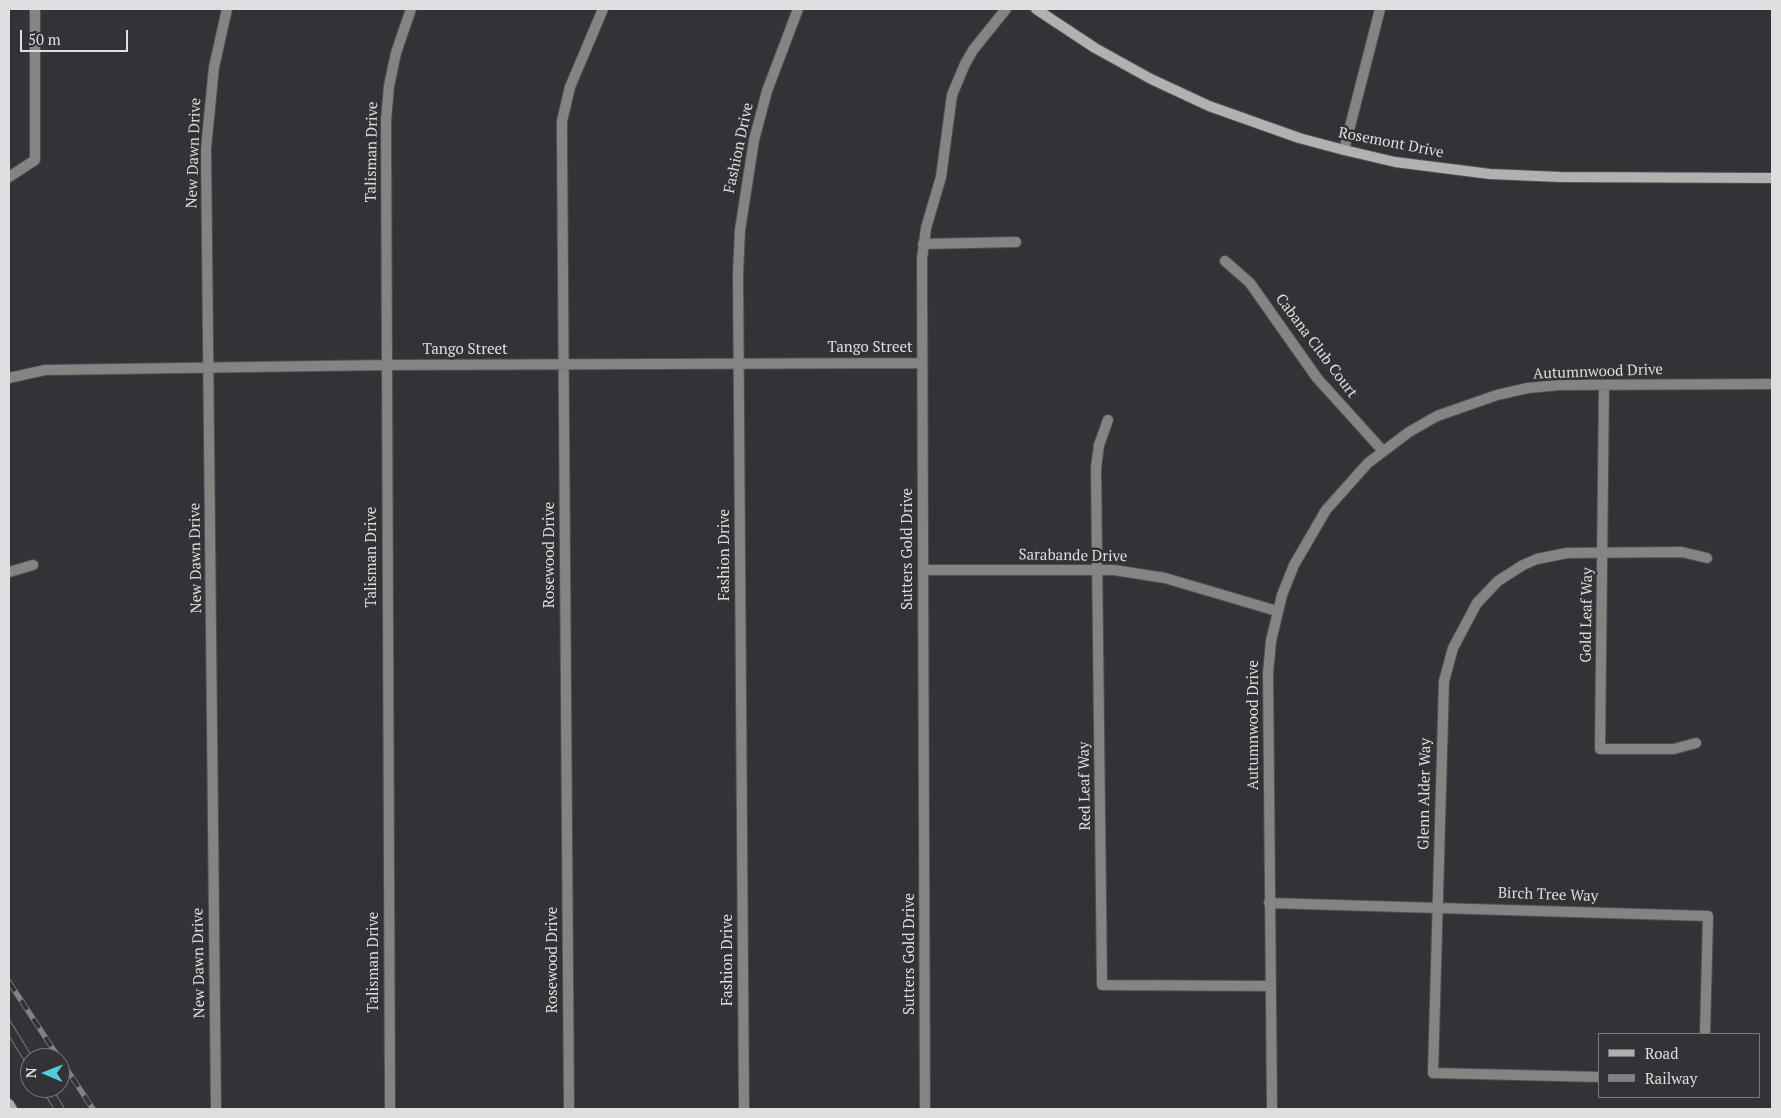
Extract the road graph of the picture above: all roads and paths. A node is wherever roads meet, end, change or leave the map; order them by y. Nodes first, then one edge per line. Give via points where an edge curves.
1 (35, 9) edge
2 (227, 9) edge
3 (411, 9) edge
4 (603, 9) edge
5 (798, 9) edge
6 (1006, 9) edge
7 (1036, 9) edge
8 (1380, 9) edge
9 (1344, 150) junction
10 (9, 176) edge
11 (1772, 178) edge
12 (1016, 242) dead end
13 (923, 244) junction
14 (1225, 261) dead end
15 (739, 363) junction
16 (922, 363) junction
17 (564, 364) junction
18 (386, 365) junction
19 (209, 367) junction
20 (9, 378) edge
21 (1772, 384) edge
22 (1604, 385) junction
23 (1108, 420) dead end
24 (1383, 451) junction
25 (1602, 552) junction
26 (1707, 558) dead end
27 (33, 565) dead end
28 (1097, 569) junction
29 (924, 570) junction
30 (9, 572) edge
31 (1278, 611) junction
32 (1696, 743) dead end
33 (1270, 903) junction
34 (1437, 906) junction
35 (1270, 986) junction
36 (1705, 1033) edge
37 (1598, 1077) edge
38 (9, 1104) edge
39 (12, 1109) edge
40 (216, 1109) edge
41 (390, 1109) edge
42 (569, 1109) edge
43 (744, 1109) edge
44 (926, 1109) edge
45 (1272, 1109) edge

1 - 10 street via 35,160
2 - 19 street, New Dawn Drive via 214,67 206,148
3 - 18 street, Talisman Drive via 396,53 386,120
4 - 17 street, Rosewood Drive via 570,87 562,121
5 - 15 street, Fashion Drive via 767,92 745,187 738,273
6 - 13 street, Sutters Gold Drive via 965,64 952,94 941,177
7 - 9 street, Rosemont Drive via 1095,48 1201,102 1263,126
8 - 9 street
9 - 11 street, Rosemont Drive via 1395,162 1490,174
12 - 13 street
13 - 16 street, Sutters Gold Drive
14 - 24 street, Cabana Club Court via 1250,283 1317,378
15 - 16 street, Tango Street
15 - 17 street, Tango Street
15 - 43 street, Fashion Drive
16 - 29 street, Sutters Gold Drive
17 - 18 street, Tango Street
17 - 42 street, Rosewood Drive
18 - 19 street, Tango Street
18 - 41 street, Talisman Drive
19 - 20 street, Tango Street via 45,370
19 - 40 street, New Dawn Drive
21 - 22 street, Autumnwood Drive
22 - 24 street, Autumnwood Drive via 1544,386 1497,394 1437,416
22 - 25 street, Gold Leaf Way
23 - 28 street, Red Leaf Way via 1099,445 1096,468
24 - 31 street, Autumnwood Drive via 1346,485 1326,510 1294,565
25 - 26 street, Glenn Alder Way via 1682,552
25 - 32 street, Gold Leaf Way via 1600,749 1674,749
25 - 34 street, Glenn Alder Way via 1552,555 1510,572 1486,592 1460,632 1447,666 1442,697
27 - 30 street
28 - 29 street, Sarabande Drive
28 - 31 street, Sarabande Drive via 1148,574
28 - 35 street, Red Leaf Way via 1102,985
29 - 44 street, Sutters Gold Drive
31 - 33 street, Autumnwood Drive via 1268,673
33 - 34 street, Birch Tree Way
33 - 35 street, Autumnwood Drive
34 - 36 street, Birch Tree Way via 1708,916
34 - 37 street, Glenn Alder Way via 1433,1073
35 - 45 street, Autumnwood Drive
38 - 39 street

